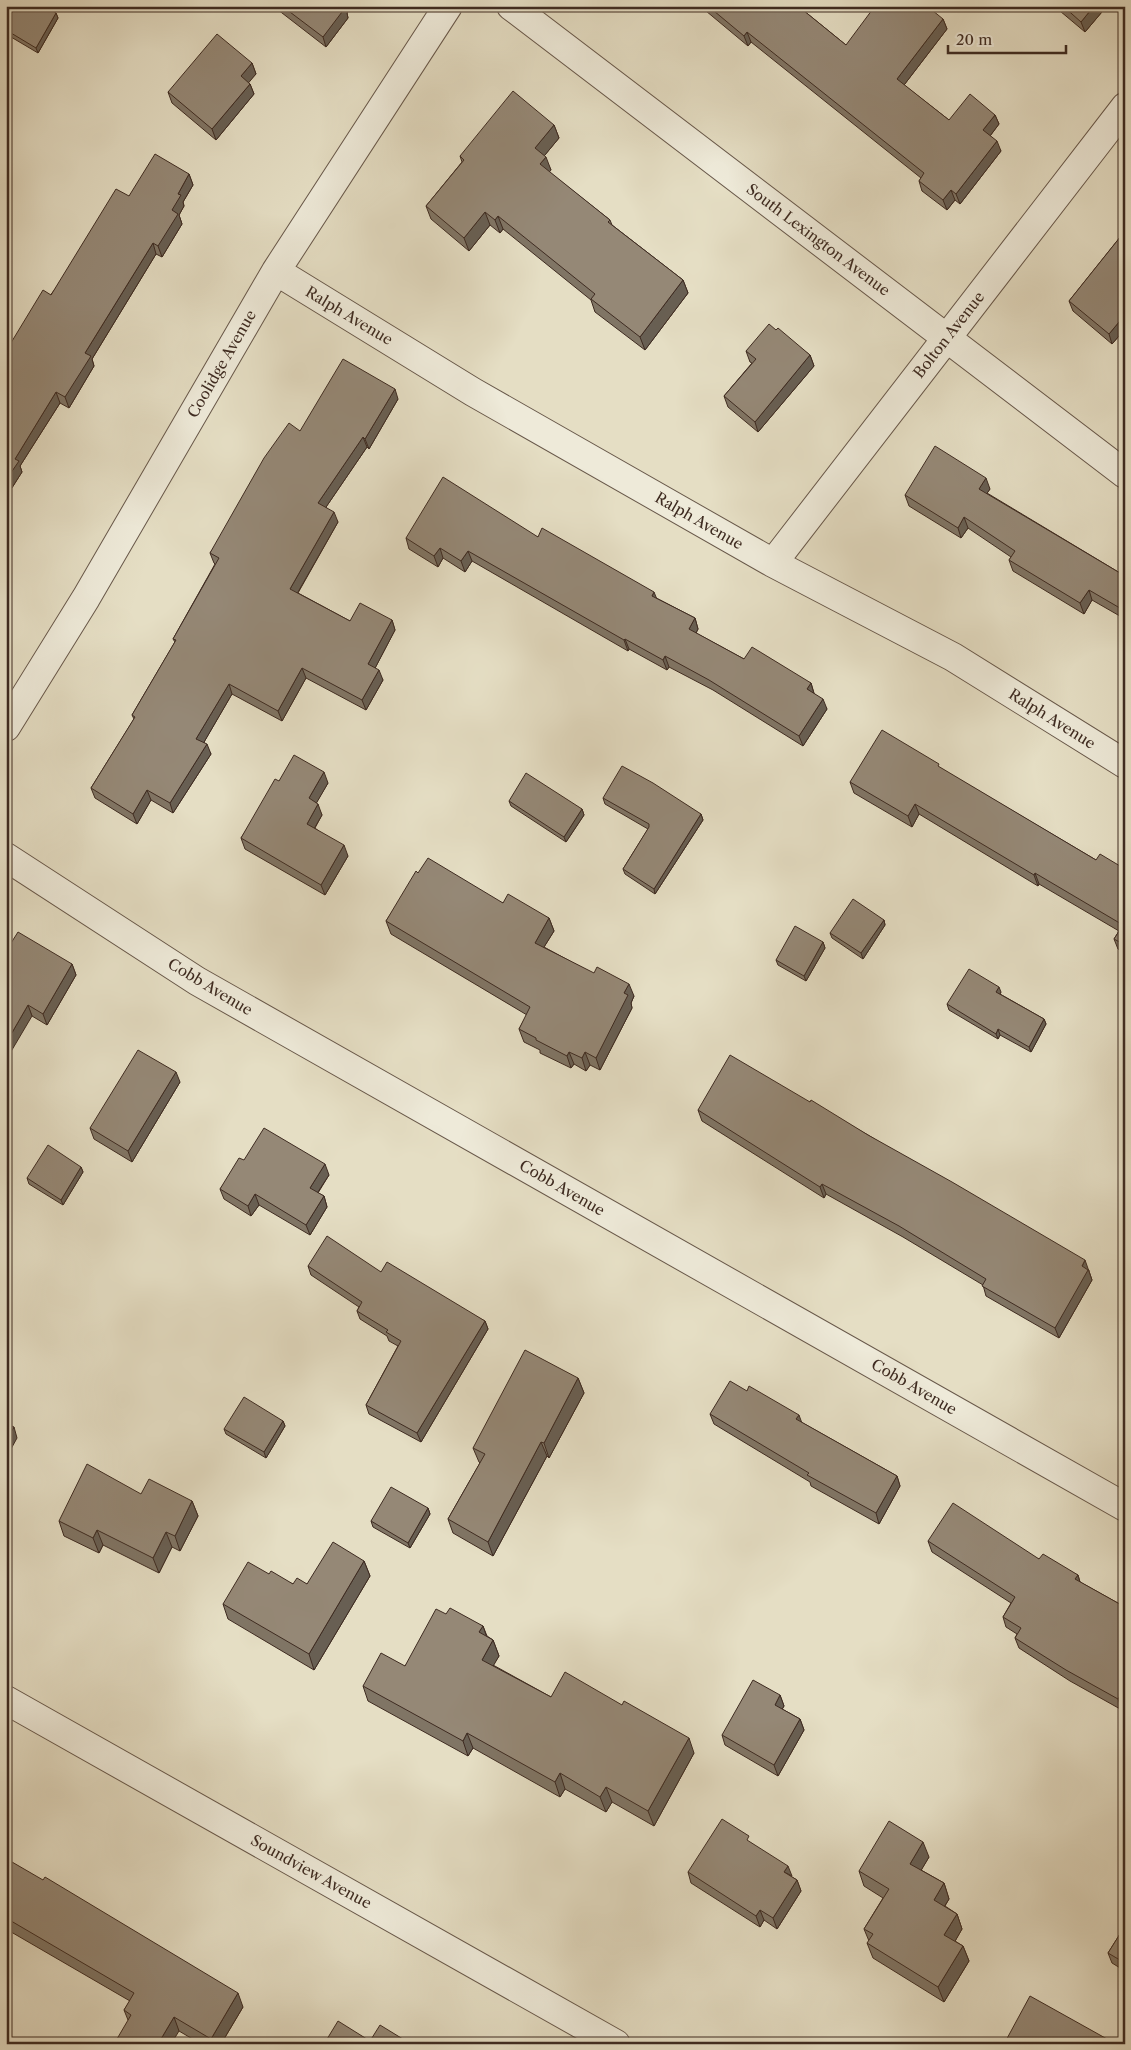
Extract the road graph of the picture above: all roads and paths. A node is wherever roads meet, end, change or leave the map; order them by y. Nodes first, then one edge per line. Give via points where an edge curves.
1 (448, 6) edge
2 (511, 6) edge
3 (1125, 107) edge
4 (276, 271) junction
5 (947, 337) junction
6 (1125, 474) edge
7 (773, 563) junction
8 (6, 727) edge
9 (1125, 764) edge
10 (6, 856) edge
11 (1125, 1507) edge
12 (6, 1700) edge
13 (616, 2044) edge

1 - 4 street, Coolidge Avenue
2 - 5 street, South Lexington Avenue
3 - 5 street, Bolton Avenue
4 - 7 street, Ralph Avenue via 473,392
4 - 8 street, Coolidge Avenue via 86,598
5 - 6 street, South Lexington Avenue
5 - 7 street, Bolton Avenue
7 - 9 street, Ralph Avenue via 953,657
10 - 11 street, Cobb Avenue via 197,981
12 - 13 street, Soundview Avenue

